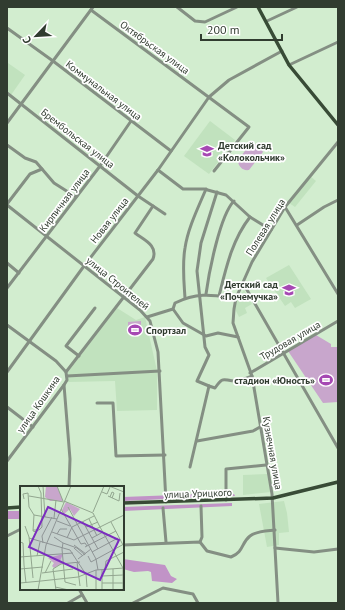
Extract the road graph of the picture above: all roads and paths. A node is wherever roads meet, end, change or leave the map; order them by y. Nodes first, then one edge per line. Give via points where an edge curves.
1 (177, 7) edge
2 (238, 7) edge
3 (258, 7) edge
4 (297, 7) edge
5 (92, 8) edge
6 (267, 22) junction
7 (7, 28) edge
8 (338, 42) edge
9 (282, 51) junction
10 (53, 61) junction
11 (289, 65) junction
12 (7, 94) edge
13 (210, 97) junction
14 (21, 104) junction
15 (131, 121) junction
16 (7, 123) edge
17 (338, 125) edge
18 (338, 142) edge
19 (7, 145) edge
20 (171, 151) junction
21 (100, 166) junction
22 (42, 169) junction
23 (158, 170) junction
24 (214, 170) dead end
25 (206, 189) junction
26 (217, 192) junction
27 (138, 196) junction
28 (76, 197) junction
29 (338, 200) edge
30 (234, 201) junction
31 (7, 205) edge
32 (153, 206) junction
33 (285, 206) junction
34 (165, 214) dead end
35 (250, 217) junction
36 (296, 225) junction
37 (271, 230) junction
38 (47, 236) junction
39 (7, 263) edge
40 (84, 266) junction
41 (19, 273) junction
42 (243, 282) junction
43 (7, 288) edge
44 (206, 294) junction
45 (338, 294) edge
46 (200, 295) junction
47 (219, 296) junction
48 (124, 297) junction
49 (185, 298) junction
50 (236, 298) junction
51 (95, 308) dead end
52 (173, 309) junction
53 (234, 309) joint
54 (147, 317) junction
55 (338, 322) edge
56 (7, 325) edge
57 (204, 335) junction
58 (238, 338) junction
59 (30, 342) junction
60 (283, 354) junction
61 (79, 356) junction
62 (160, 371) junction
63 (7, 372) edge
64 (66, 374) junction
65 (251, 374) junction
66 (64, 385) junction
67 (209, 386) junction
68 (97, 403) dead end
69 (7, 407) edge
70 (33, 427) junction
71 (260, 427) junction
72 (197, 441) junction
73 (338, 448) edge
74 (165, 455) junction
75 (7, 461) edge
76 (266, 465) junction
77 (190, 467) dead end
78 (338, 482) edge
79 (69, 486) edge
80 (273, 498) junction
81 (226, 500) junction
82 (166, 502) junction
83 (124, 503) edge
84 (201, 506) dead end
85 (20, 507) edge
86 (7, 508) edge
87 (163, 508) dead end
88 (20, 530) edge
89 (275, 530) junction
90 (7, 536) edge
91 (166, 542) junction
92 (200, 542) junction
93 (124, 545) edge
94 (276, 548) junction
95 (338, 549) edge
96 (80, 590) edge
97 (82, 595) junction
98 (68, 603) edge
99 (86, 603) edge
100 (133, 603) edge
101 (198, 603) edge
102 (278, 603) edge

1 - 2 street via 196,21 205,22
3 - 6 main road
4 - 6 street
5 - 10 street
5 - 13 street, Октябрьская улица
6 - 9 main road
7 - 10 street, Коммунальная улица
8 - 11 street
9 - 11 main road
9 - 13 street, Новая улица via 229,80
10 - 14 street
10 - 15 street, Коммунальная улица
11 - 17 main road
12 - 14 street, Брембольская улица
13 - 20 street, Новая улица
13 - 24 street via 249,127
14 - 16 street
14 - 21 street, Брембольская улица
15 - 20 street, Коммунальная улица
15 - 21 street, Кирпичная улица
18 - 33 street, Полевая улица
19 - 22 street via 25,158 36,162
20 - 23 street, Новая улица
21 - 27 street, Брембольская улица
21 - 28 street, Кирпичная улица
22 - 28 street via 54,183
22 - 31 street via 30,174
23 - 25 street via 183,189
23 - 27 street, Новая улица
25 - 26 street
25 - 49 street via 189,230 185,248
26 - 30 street
26 - 46 street via 201,243 197,271
27 - 32 street, Брембольская улица
27 - 40 street, Новая улица
28 - 38 street, Кирпичная улица
29 - 36 street
30 - 35 street
30 - 44 street via 229,206 221,227
31 - 38 street, улица Строителей
32 - 34 street, Брембольская улица
32 - 48 street, улица Кошкина via 135,233 152,246 154,254
33 - 36 street
33 - 37 street, Полевая улица
35 - 37 street
35 - 47 street via 240,230 232,248
36 - 45 street
37 - 42 street, Полевая улица
38 - 40 street, улица Строителей
38 - 41 street, Кирпичная улица
39 - 41 street
40 - 48 street, улица Строителей
40 - 59 street, Новая улица
41 - 43 street, Кирпичная улица
42 - 50 street, Полевая улица
42 - 60 street
44 - 46 street
44 - 47 street
46 - 49 street
46 - 57 street
47 - 50 street
48 - 54 street, улица Строителей
48 - 61 street, улица Кошкина
49 - 52 street via 175,303
50 - 53 street, Полевая улица
51 - 61 street via 66,346
52 - 54 street
52 - 57 street via 183,323
53 - 58 street, Кузнечная улица via 233,322
54 - 62 street, улица Строителей via 158,352
55 - 60 street, Трудовая улица
56 - 59 street
57 - 58 street via 218,333
57 - 67 street via 209,358 197,381
58 - 65 street, Кузнечная улица
59 - 63 street, Новая улица
59 - 64 street via 56,361
60 - 65 street, Трудовая улица
60 - 73 street
61 - 64 street, улица Кошкина
62 - 64 street
62 - 74 street, улица Строителей
64 - 66 street, улица Кошкина
65 - 67 street, Трудовая улица via 237,381 220,380 215,388
65 - 71 street, Кузнечная улица
66 - 70 street, улица Кошкина
66 - 79 street via 70,459
67 - 72 street
68 - 74 street via 113,403 116,456
69 - 70 street
70 - 75 street, улица Кошкина
71 - 72 street via 253,431
71 - 76 street, Кузнечная улица
72 - 77 street
74 - 82 street, улица Строителей
76 - 80 street, Кузнечная улица
76 - 81 street via 226,469
78 - 80 main road, улица Урицкого
80 - 81 main road, улица Урицкого
80 - 89 street, Кузнечная улица
81 - 82 main road, улица Урицкого
82 - 83 main road, улица Урицкого
84 - 92 street
85 - 86 main road
87 - 91 street
88 - 90 street
89 - 92 street via 258,532 250,536 243,549 231,557 207,551
89 - 94 street, Кузнечная улица
91 - 92 street
91 - 93 street
94 - 95 street via 314,552
94 - 102 street, Кузнечная улица
96 - 97 street
97 - 98 street
97 - 99 street
100 - 101 street via 164,588 193,594

